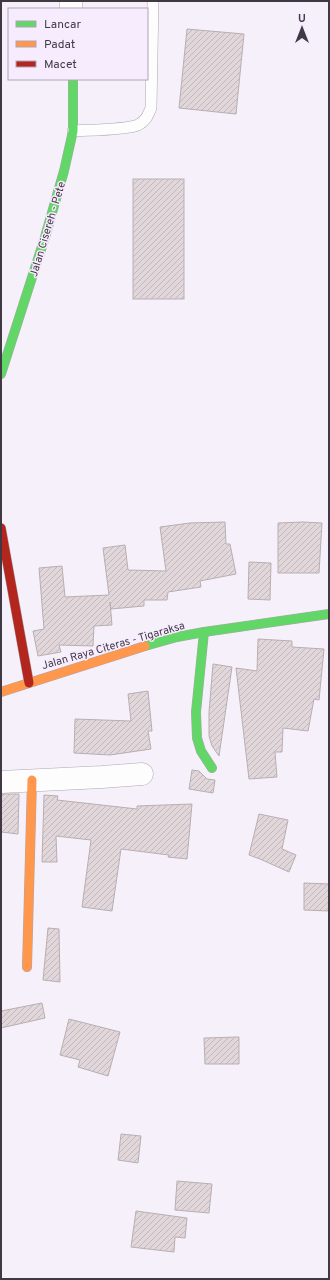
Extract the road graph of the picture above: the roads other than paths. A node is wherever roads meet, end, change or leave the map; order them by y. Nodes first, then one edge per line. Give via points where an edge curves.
1 (153, 1) edge
2 (72, 80) edge
3 (73, 131) junction
4 (1, 374) edge
5 (1, 528) edge
6 (329, 614) edge
7 (204, 632) junction
8 (29, 683) junction
9 (1, 692) edge
10 (212, 768) dead end
11 (142, 774) dead end
12 (32, 780) junction
13 (1, 782) edge
14 (27, 967) dead end

1 - 3 lane via 151,108 147,118 138,125 126,128
2 - 3 street, Jalan Cisereh - Pete
3 - 4 street, Jalan Cisereh - Pete via 45,238
5 - 8 street
6 - 7 street, Jalan Raya Citeras - Tigaraksa
7 - 8 street, Jalan Raya Citeras - Tigaraksa via 141,647
7 - 10 street via 196,712 197,738 201,751
8 - 9 street, Jalan Raya Citeras - Tigaraksa
11 - 12 street
12 - 13 street
12 - 14 street

